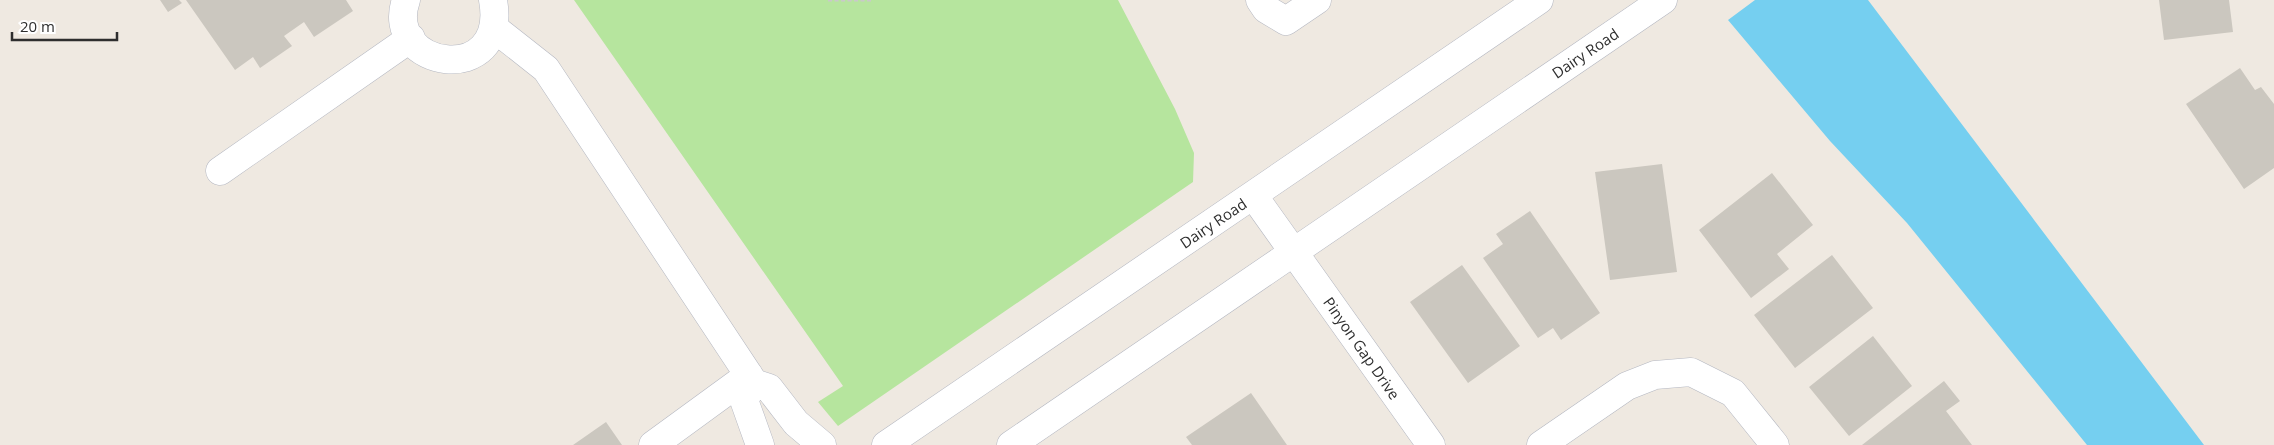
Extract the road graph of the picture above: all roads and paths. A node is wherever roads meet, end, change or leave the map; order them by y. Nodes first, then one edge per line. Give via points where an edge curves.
1 (406, 0) edge
2 (493, 0) edge
3 (828, 0) edge
4 (872, 0) edge
5 (1260, 0) edge
6 (1317, 0) edge
7 (1539, 0) edge
8 (1663, 0) edge
9 (494, 28) junction
10 (411, 38) junction
11 (220, 170) dead end
12 (1253, 195) junction
13 (1293, 251) junction
14 (751, 379) junction
15 (653, 445) edge
16 (760, 445) edge
17 (822, 445) edge
18 (886, 445) edge
19 (1011, 445) edge
20 (1431, 445) edge
21 (1541, 445) edge
22 (1775, 445) edge

1 - 10 street via 404,22
2 - 9 street via 496,13
3 - 4 path
5 - 6 street via 1266,10 1286,21
7 - 12 street, Dairy Road
8 - 13 street, Dairy Road
9 - 10 street via 476,53 462,59 431,57
9 - 14 street via 546,69
10 - 11 street
12 - 13 street, Pinyon Gap Drive
12 - 18 street, Dairy Road
13 - 19 street, Dairy Road
13 - 20 street, Pinyon Gap Drive
14 - 15 street
14 - 16 street via 744,400
14 - 17 street via 769,388 796,423
21 - 22 street via 1627,386 1655,375 1691,372 1733,392

